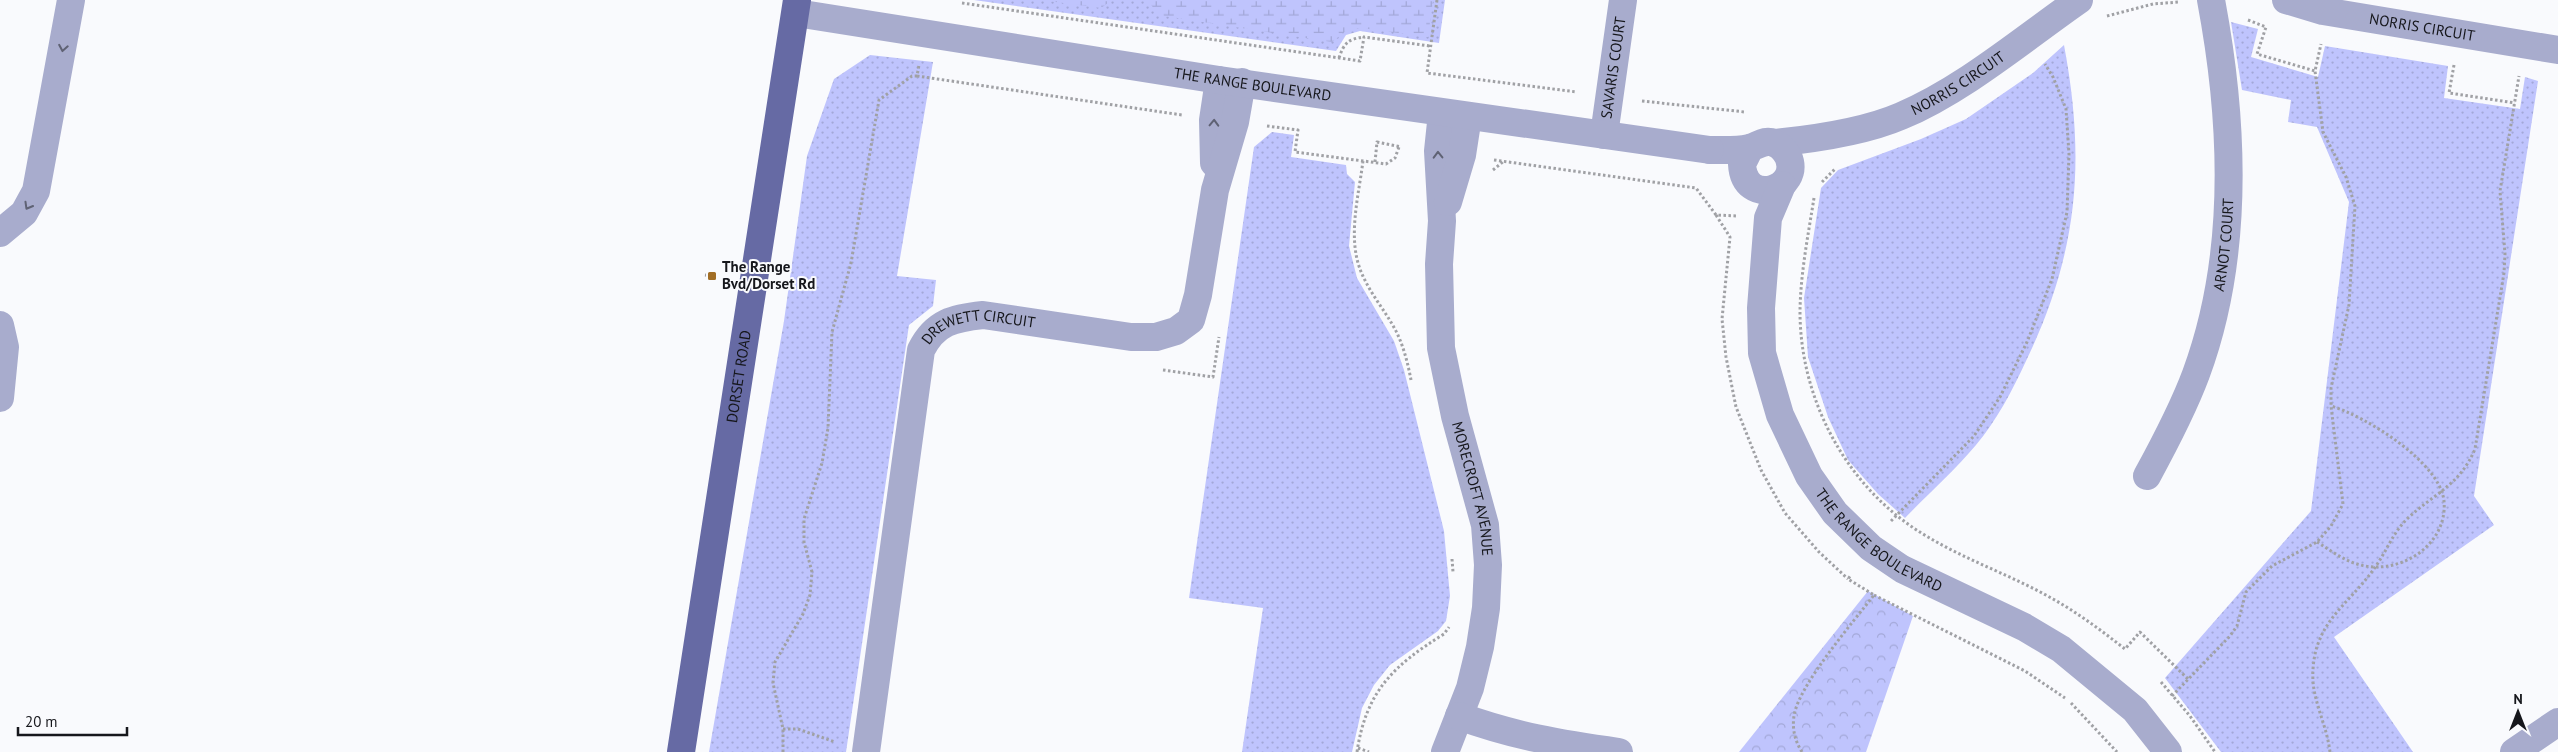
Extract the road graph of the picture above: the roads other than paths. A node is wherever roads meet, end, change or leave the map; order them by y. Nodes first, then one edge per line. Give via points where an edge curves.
1 (71, 0) edge
2 (1623, 0) edge
3 (2079, 0) edge
4 (2211, 0) edge
5 (2286, 0) edge
6 (797, 7) edge
7 (2558, 50) edge
8 (1230, 81) junction
9 (1455, 115) junction
10 (1604, 135) junction
11 (1823, 138) junction
12 (1762, 146) junction
13 (1710, 150) junction
14 (1784, 181) junction
15 (1748, 183) junction
16 (1768, 218) junction
17 (0, 233) edge
18 (0, 325) edge
19 (0, 398) edge
20 (2147, 476) dead end
21 (1459, 716) junction
22 (2558, 722) edge
23 (682, 752) edge
24 (866, 752) edge
25 (1445, 752) edge
26 (1619, 752) edge
27 (2168, 752) edge
28 (2514, 752) edge

1 -> 17 street via 36,191 24,213
2 - 10 street, SAVARIS COURT
3 - 11 street, NORRIS CIRCUIT via 1974,76 1900,116
4 - 20 street, ARNOT COURT via 2221,50 2229,127 2229,188 2223,254 2212,319 2196,373 2175,424
5 - 7 street, NORRIS CIRCUIT via 2323,11
6 - 8 street, THE RANGE BOULEVARD via 923,34
6 - 23 main road, DORSET ROAD
8 - 9 street, THE RANGE BOULEVARD
8 - 24 street, DREWETT CIRCUIT via 1198,295 1191,320 1176,331 1156,337 1131,337 983,315 959,318 928,335 921,350
9 - 10 street, THE RANGE BOULEVARD
9 - 21 street, MORECROFT AVENUE via 1439,264 1442,348 1455,416 1485,525 1488,565 1480,647
10 - 13 street, THE RANGE BOULEVARD
11 - 12 street, NORRIS CIRCUIT
11 - 14 street
12 - 13 street, THE RANGE BOULEVARD
12 - 14 street via 1781,147 1790,161
12 - 15 street via 1742,164
13 - 15 street
14 - 15 street via 1766,191
14 - 16 street, THE RANGE BOULEVARD
15 - 16 street
16 - 27 street, THE RANGE BOULEVARD via 1761,308 1762,353 1780,416 1809,476 1836,513 1871,548 1902,569 2024,627 2061,649 2135,710
18 - 19 street via 5,347
21 - 25 street, MORECROFT AVENUE
21 - 26 street via 1545,742
22 - 28 street

